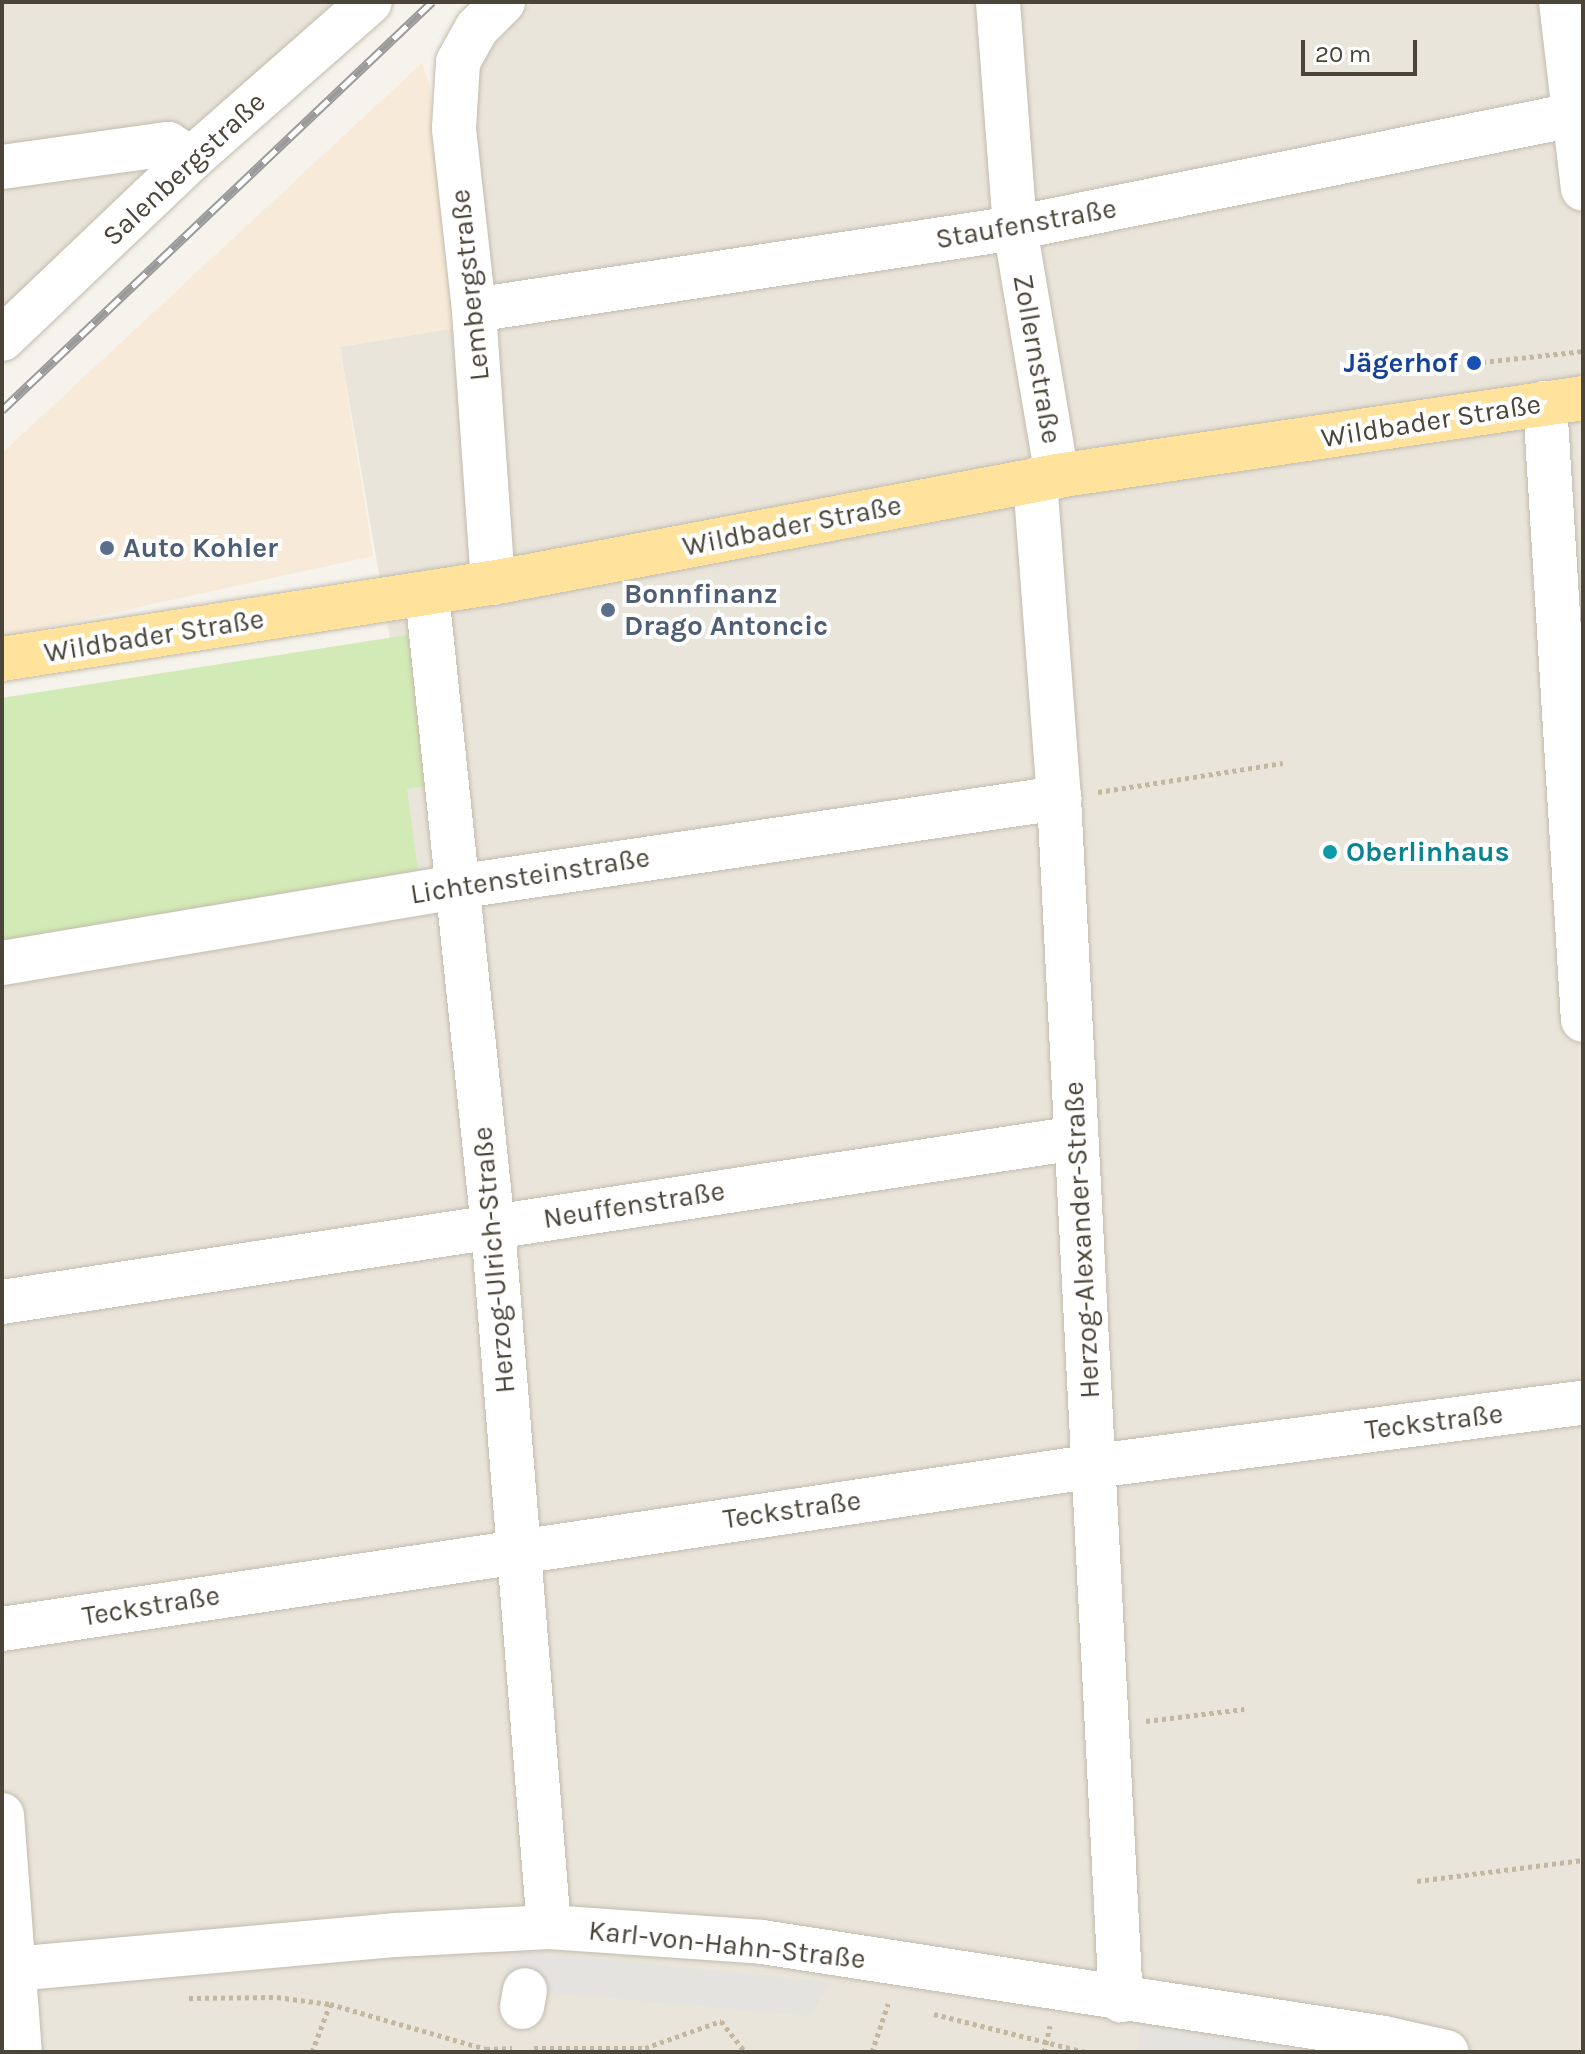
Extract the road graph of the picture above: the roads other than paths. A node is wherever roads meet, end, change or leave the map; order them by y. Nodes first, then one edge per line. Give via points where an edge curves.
1 (370, 2) edge
2 (503, 2) edge
3 (998, 2) edge
4 (1561, 2) edge
5 (1573, 115) junction
6 (191, 159) junction
7 (2, 167) edge
8 (1583, 189) edge
9 (1015, 228) junction
10 (474, 310) junction
11 (2, 339) edge
12 (1564, 400) edge
13 (1046, 478) junction
14 (493, 583) junction
15 (427, 594) junction
16 (2, 659) edge
17 (1059, 798) junction
18 (456, 887) junction
19 (2, 963) edge
20 (1583, 1020) edge
21 (1076, 1138) junction
22 (493, 1227) junction
23 (2, 1302) edge
24 (1583, 1403) edge
25 (1095, 1466) junction
26 (518, 1551) junction
27 (2, 1629) edge
28 (2, 1815) edge
29 (549, 1927) junction
30 (8, 1969) edge
31 (1121, 2000) junction
32 (20, 2052) edge
33 (1446, 2052) edge

1 - 6 street, Salenbergstraße
2 - 10 street, Lembergstraße via 477,28 458,62 454,128
3 - 9 street, Zollernstraße
4 - 5 street
5 - 8 street
5 - 9 street, Staufenstraße
6 - 7 street via 168,144
6 - 11 street, Salenbergstraße
9 - 10 street, Staufenstraße
9 - 13 street, Zollernstraße
10 - 14 street, Lembergstraße
12 - 13 main road, Wildbader Straße
12 - 20 street via 1562,622
13 - 14 main road, Wildbader Straße
13 - 17 street, Herzog-Alexander-Straße
14 - 15 main road, Wildbader Straße
15 - 16 main road, Wildbader Straße
15 - 18 street, Herzog-Ulrich-Straße
17 - 18 street, Lichtensteinstraße
17 - 21 street, Herzog-Alexander-Straße
18 - 19 street, Lichtensteinstraße
18 - 22 street, Herzog-Ulrich-Straße
21 - 22 street, Neuffenstraße
21 - 25 street, Herzog-Alexander-Straße
22 - 23 street, Neuffenstraße
22 - 26 street, Herzog-Ulrich-Straße
24 - 25 street, Teckstraße
25 - 26 street, Teckstraße
25 - 31 street, Herzog-Alexander-Straße
26 - 27 street, Teckstraße
26 - 29 street, Herzog-Ulrich-Straße
28 - 30 street
29 - 30 street, Karl-von-Hahn-Straße
29 - 31 street, Karl-von-Hahn-Straße via 762,1942 894,1984
30 - 32 street
31 - 33 street, Karl-von-Hahn-Straße via 1384,2038

